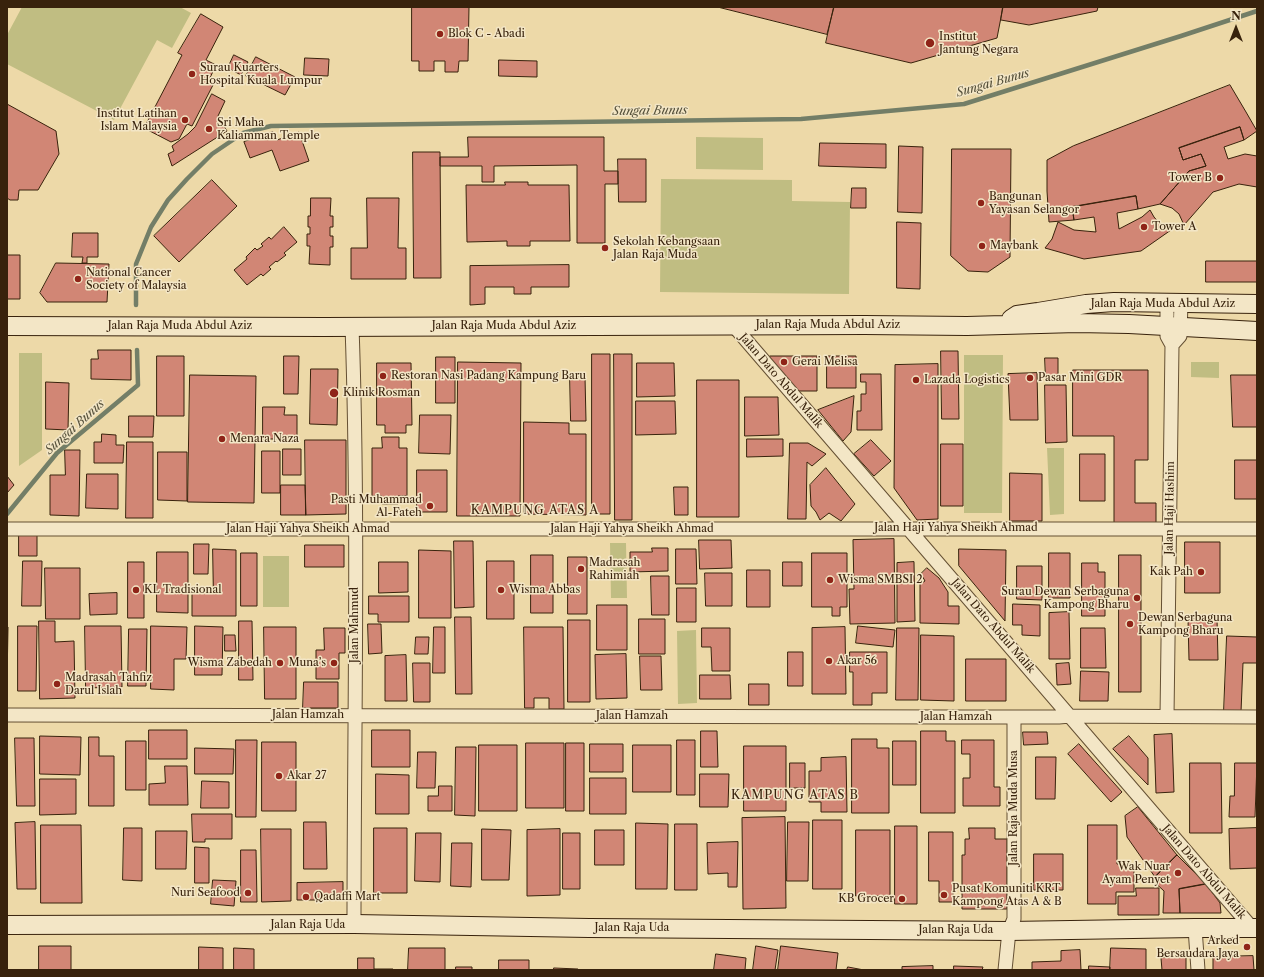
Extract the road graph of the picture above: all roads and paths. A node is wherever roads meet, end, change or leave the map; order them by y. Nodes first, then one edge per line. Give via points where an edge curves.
1 (1174, 302) junction
2 (1257, 304) edge
3 (733, 325) junction
4 (7, 326) edge
5 (352, 326) junction
6 (1001, 326) junction
7 (1173, 326) junction
8 (1257, 331) edge
9 (908, 528) junction
10 (7, 529) edge
11 (356, 529) junction
12 (1169, 529) junction
13 (1257, 529) edge
14 (7, 715) edge
15 (355, 716) junction
16 (1070, 716) junction
17 (1167, 716) junction
18 (1014, 717) junction
19 (1257, 717) edge
20 (354, 924) junction
21 (7, 925) edge
22 (1195, 928) junction
23 (1255, 928) edge
24 (1009, 931) junction
25 (1005, 970) edge
26 (1198, 970) edge

1 - 2 main road, Jalan Raja Muda Abdul Aziz
1 - 6 main road, Jalan Raja Muda Abdul Aziz via 1079,305 1017,315
1 - 7 street, Jalan Haji Hashim
3 - 5 main road, Jalan Raja Muda Abdul Aziz
3 - 6 main road, Jalan Raja Muda Abdul Aziz
3 - 9 street, Jalan Dato Abdul Malik
4 - 5 main road, Jalan Raja Muda Abdul Aziz
5 - 11 street, Jalan Mahmud
6 - 7 main road, Jalan Raja Muda Abdul Aziz via 1077,323
7 - 8 main road, Jalan Raja Muda Abdul Aziz
7 - 12 street, Jalan Haji Hashim via 1167,336 1172,345
9 - 11 street, Jalan Haji Yahya Sheikh Ahmad
9 - 12 street, Jalan Haji Yahya Sheikh Ahmad
9 - 16 street, Jalan Dato Abdul Malik
10 - 11 street, Jalan Haji Yahya Sheikh Ahmad
11 - 15 street, Jalan Mahmud
12 - 13 street, Jalan Haji Yahya Sheikh Ahmad
12 - 17 street, Jalan Haji Hashim
14 - 15 street, Jalan Hamzah
15 - 18 street, Jalan Hamzah
15 - 20 street, Jalan Mahmud
16 - 17 street, Jalan Hamzah
16 - 18 street, Jalan Hamzah
16 - 23 street, Jalan Dato Abdul Malik
17 - 19 street, Jalan Hamzah
18 - 24 street, Jalan Raja Muda Musa via 1014,919
20 - 21 main road, Jalan Raja Uda
20 - 24 main road, Jalan Raja Uda
22 - 23 main road, Jalan Raja Uda
22 - 24 main road, Jalan Raja Uda
22 - 26 street
24 - 25 street, Jalan Raja Muda Musa

